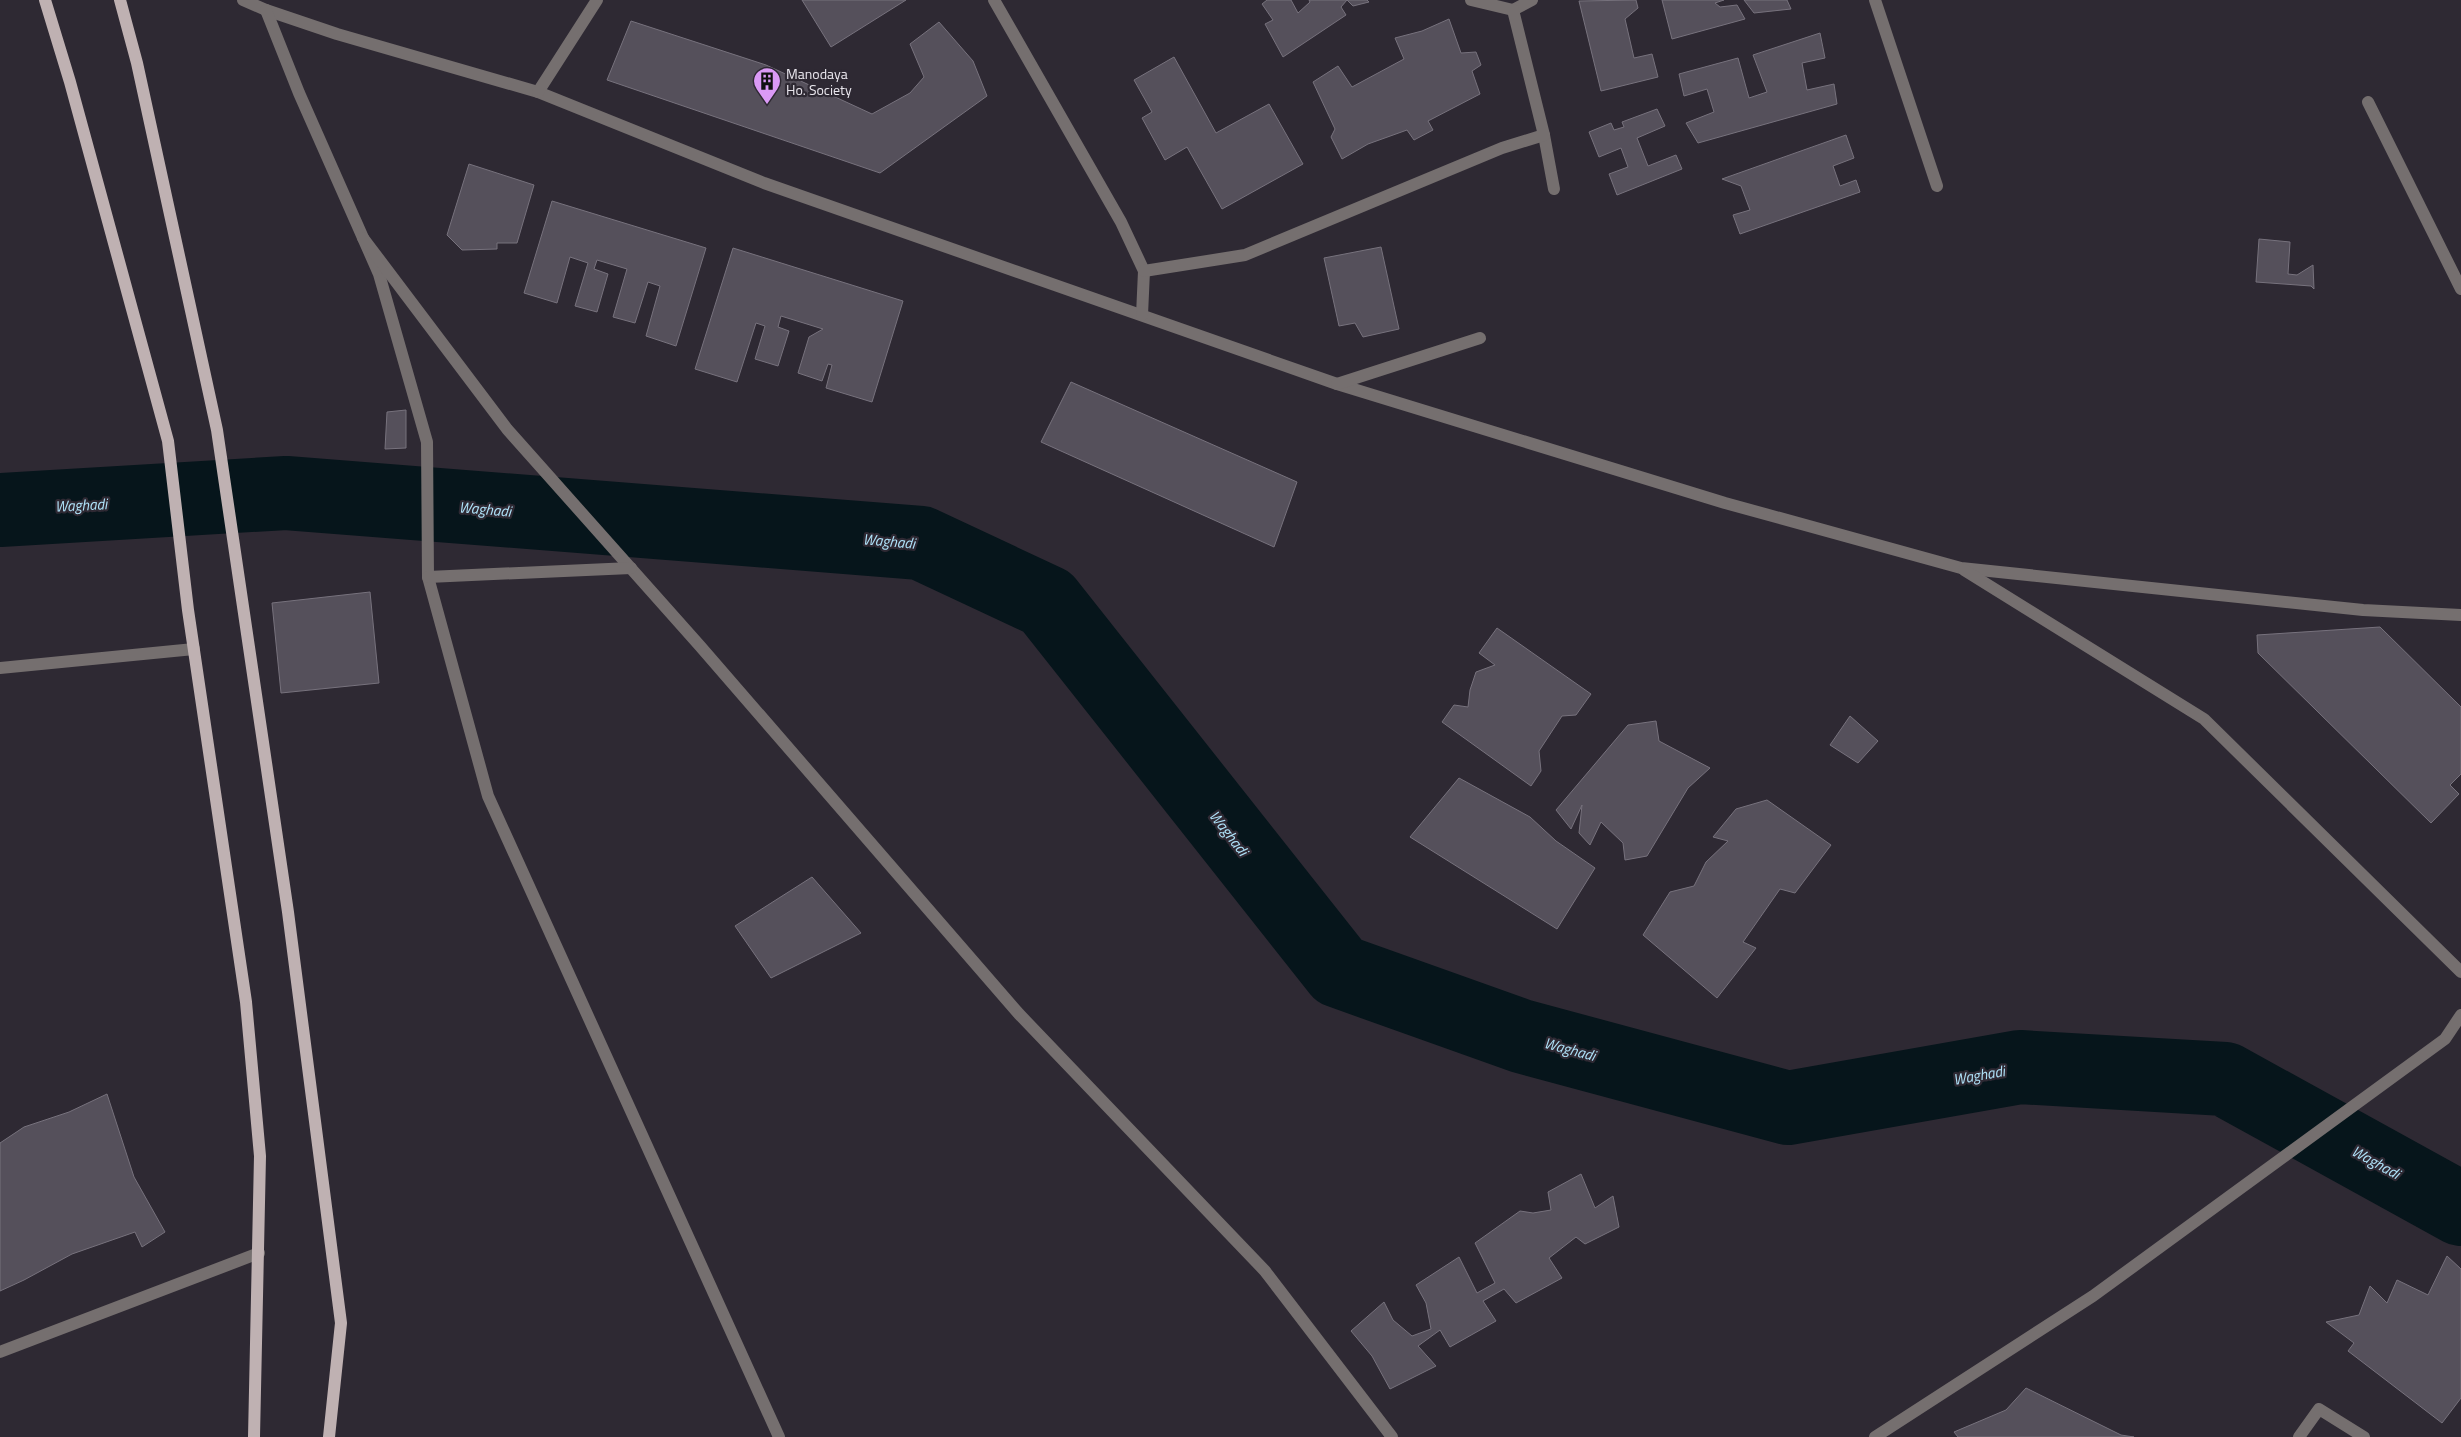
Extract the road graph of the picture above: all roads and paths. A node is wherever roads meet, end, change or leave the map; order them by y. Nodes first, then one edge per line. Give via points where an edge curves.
1 (45, 0) edge
2 (120, 0) edge
3 (243, 0) edge
4 (597, 0) edge
5 (994, 0) edge
6 (1471, 0) edge
7 (1532, 0) edge
8 (1875, 0) edge
9 (266, 10) junction
10 (1513, 10) junction
11 (538, 92) junction
12 (2368, 102) dead end
13 (1544, 135) junction
14 (1937, 186) dead end
15 (1554, 189) dead end
16 (363, 238) junction
17 (1144, 271) junction
18 (2461, 289) edge
19 (1142, 315) junction
20 (1480, 338) dead end
21 (1337, 384) junction
22 (631, 568) junction
23 (1961, 568) junction
24 (428, 577) junction
25 (2461, 615) edge
26 (194, 649) junction
27 (0, 668) edge
28 (2461, 972) edge
29 (2461, 1015) edge
30 (259, 1253) junction
31 (0, 1352) edge
32 (254, 1437) edge
33 (330, 1437) edge
34 (780, 1437) edge
35 (1392, 1437) edge
36 (1875, 1437) edge
37 (2299, 1437) edge
38 (2364, 1437) edge

1 - 26 main road via 168,440
2 - 33 main road via 137,63 217,430 288,912 341,1323
3 - 9 street
4 - 11 street
5 - 17 street via 1121,222
6 - 10 street
7 - 10 street
8 - 14 street
9 - 11 street
9 - 16 street
10 - 13 street
11 - 19 street via 764,183
12 - 18 street
13 - 15 street
13 - 17 street via 1502,148 1246,255
16 - 22 street via 507,429
16 - 24 street via 379,274 427,442
17 - 19 street
19 - 21 street
20 - 21 street
21 - 23 street via 1725,504
22 - 24 street
22 - 35 street via 1019,1014 1265,1271
23 - 25 street via 2363,610
23 - 28 street via 2204,719
24 - 34 street via 488,796
26 - 27 street
26 - 30 main road via 246,1002 260,1156
29 - 36 street via 2445,1039 2093,1296
30 - 31 street
30 - 32 main road
37 - 38 street via 2319,1408

